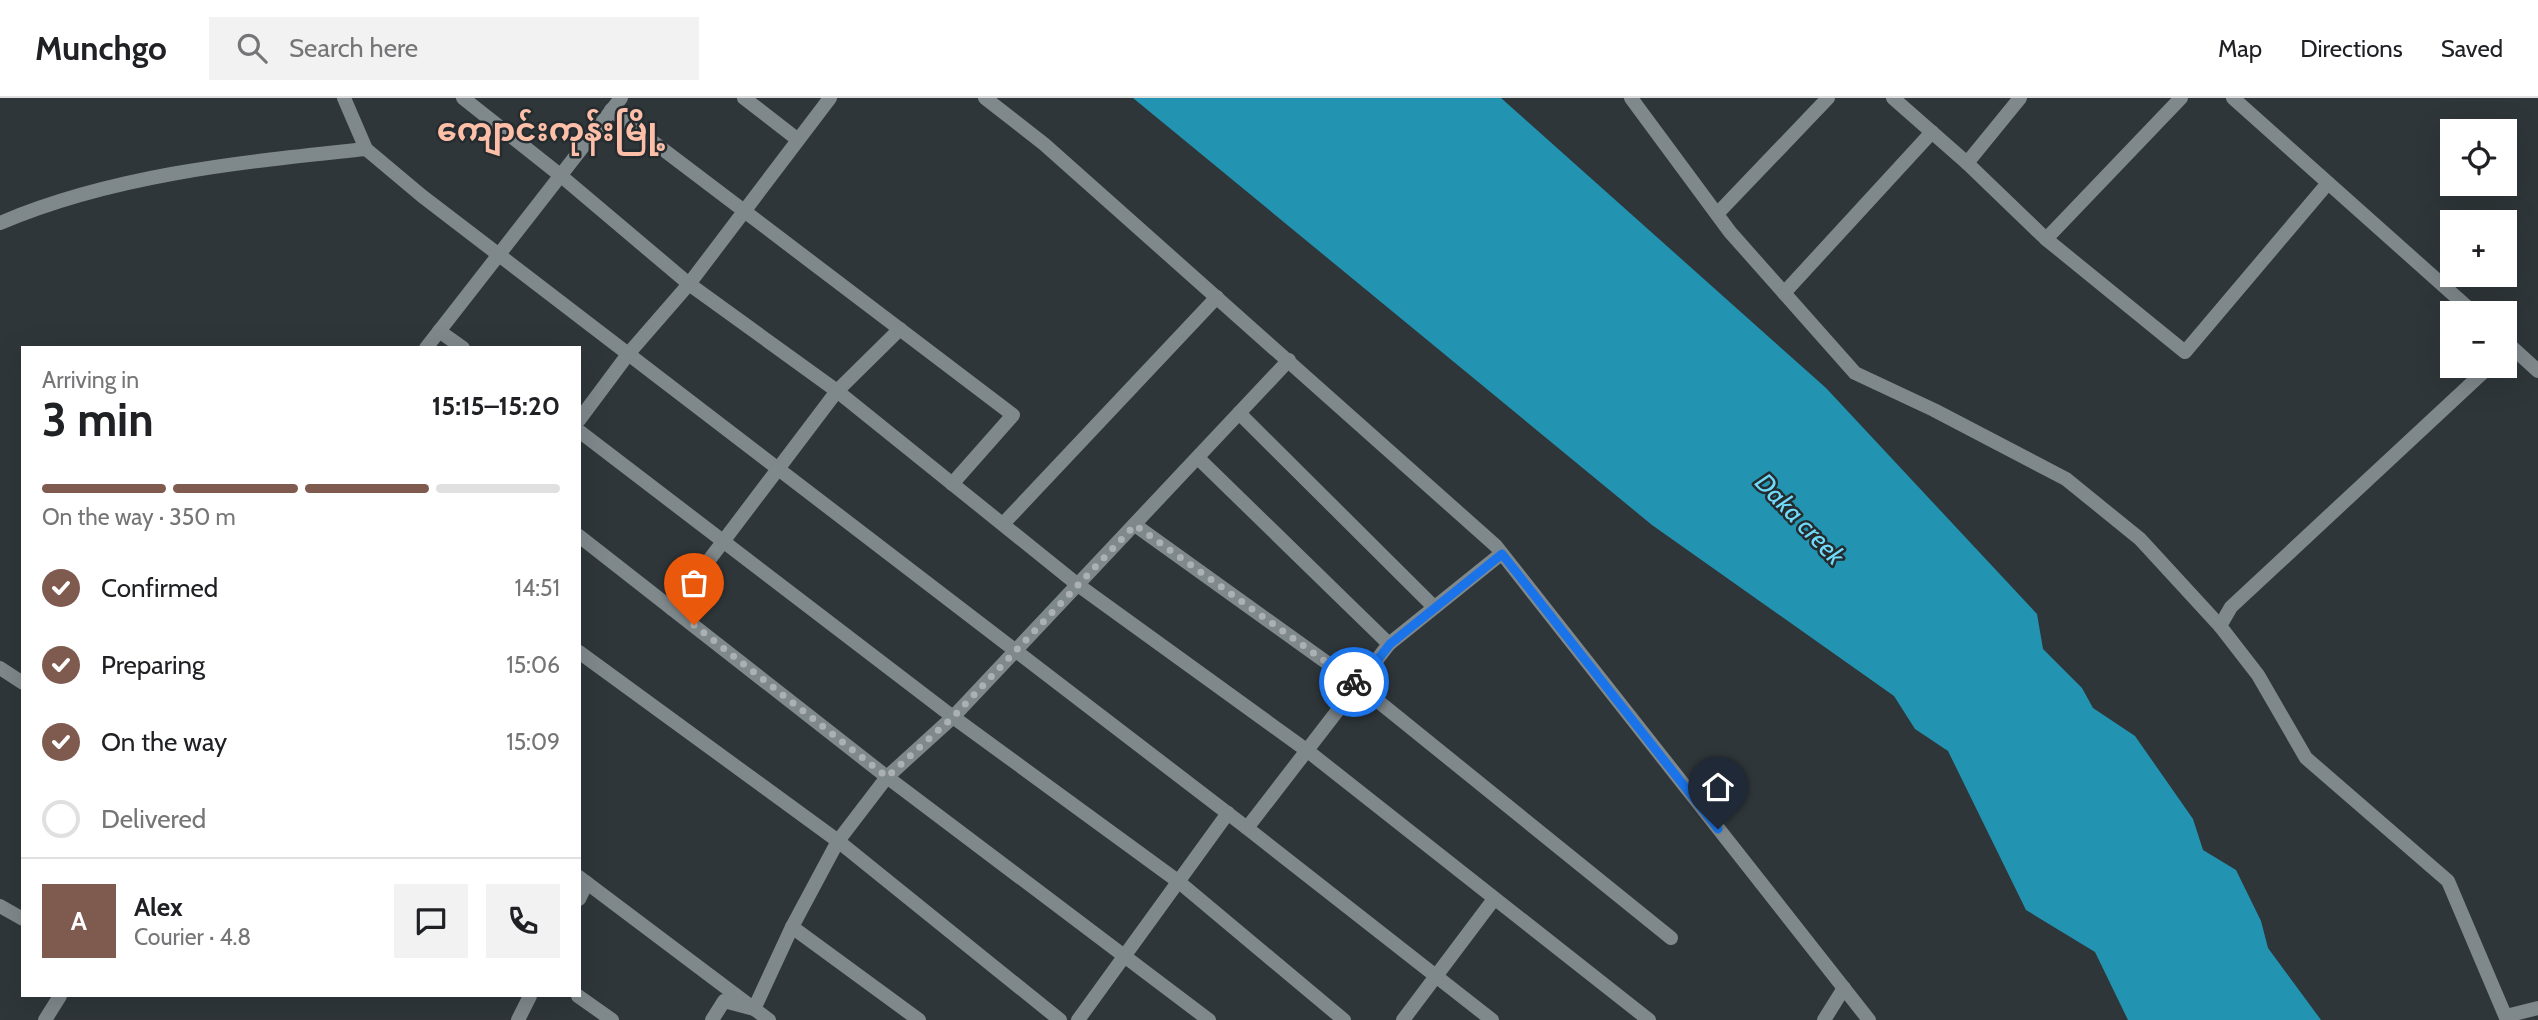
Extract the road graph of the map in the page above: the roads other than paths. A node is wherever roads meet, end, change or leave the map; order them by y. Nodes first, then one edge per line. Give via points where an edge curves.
1 (344, 98) edge
2 (463, 98) edge
3 (621, 98) edge
4 (744, 98) edge
5 (830, 98) edge
6 (985, 98) edge
7 (1631, 98) edge
8 (1828, 98) edge
9 (1893, 98) edge
10 (2020, 98) edge
11 (2181, 98) edge
12 (2233, 98) edge
13 (611, 110) junction
14 (1932, 132) junction
15 (797, 139) junction
16 (366, 149) junction
17 (1967, 163) junction
18 (560, 174) junction
19 (2328, 183) junction
20 (744, 210) junction
21 (1717, 215) junction
22 (0, 223) edge
23 (2046, 239) junction
24 (499, 253) junction
25 (688, 284) junction
26 (1784, 293) junction
27 (1217, 296) junction
28 (2461, 301) edge
29 (900, 329) junction
30 (439, 331) junction
31 (428, 346) edge
32 (460, 346) edge
33 (629, 354) junction
34 (2517, 355) edge
35 (1289, 360) junction
36 (2538, 371) edge
37 (2477, 378) edge
38 (837, 391) junction
39 (1239, 413) junction
40 (581, 417) edge
41 (581, 433) edge
42 (1198, 457) junction
43 (780, 470) junction
44 (953, 484) junction
45 (1003, 524) junction
46 (1135, 525) junction
47 (581, 538) edge
48 (724, 542) junction
49 (1502, 554) junction
50 (1078, 585) junction
51 (1434, 607) junction
52 (672, 609) junction
53 (2220, 626) junction
54 (1390, 644) junction
55 (1016, 651) junction
56 (581, 653) edge
57 (0, 668) edge
58 (21, 682) edge
59 (1358, 685) junction
60 (953, 717) junction
61 (1309, 752) junction
62 (887, 777) junction
63 (1228, 813) junction
64 (1247, 828) junction
65 (838, 841) junction
66 (583, 880) edge
67 (1179, 882) junction
68 (1494, 899) junction
69 (0, 906) edge
70 (21, 918) edge
71 (792, 927) junction
72 (1671, 939) dead end
73 (1126, 957) junction
74 (1435, 975) junction
75 (1844, 988) junction
76 (59, 997) edge
77 (529, 997) edge
78 (579, 997) edge
79 (2538, 1008) edge
80 (754, 1009) junction
81 (2506, 1018) edge
82 (45, 1020) edge
83 (517, 1020) edge
84 (612, 1020) edge
85 (712, 1020) edge
86 (769, 1020) edge
87 (919, 1020) edge
88 (1060, 1020) edge
89 (1079, 1020) edge
90 (1209, 1020) edge
91 (1344, 1020) edge
92 (1403, 1020) edge
93 (1492, 1020) edge
94 (1648, 1020) edge
95 (1824, 1020) edge
96 (1869, 1020) edge

1 - 16 street
2 - 18 street
3 - 13 street
4 - 15 street
5 - 15 street
6 - 27 street
7 - 21 street
8 - 21 street
9 - 14 street
10 - 17 street
11 - 23 street
12 - 19 street
13 - 18 street
13 - 20 street
14 - 17 street
14 - 26 street
15 - 20 street
16 - 22 street via 226,164 113,186
16 - 24 street
17 - 23 street
18 - 24 street
18 - 25 street
19 - 23 street via 2185,352
19 - 28 street
20 - 25 street
20 - 29 street
21 - 26 street
24 - 30 street
24 - 33 street
25 - 33 street
25 - 38 street
26 - 53 street via 1854,373 2066,479 2140,539
27 - 35 street
27 - 45 street
29 - 38 street
29 - 44 street via 1013,415
30 - 31 street
30 - 32 street
33 - 40 street
33 - 43 street
34 - 36 street
35 - 39 street
35 - 49 street
37 - 53 street via 2231,607
38 - 43 street
38 - 44 street
39 - 42 street
39 - 51 street
41 - 48 street
42 - 46 street
42 - 54 street
43 - 48 street
43 - 55 street
44 - 45 street
45 - 50 street
46 - 50 street
46 - 59 street
47 - 52 street
48 - 52 street
48 - 60 street
49 - 51 street
49 - 75 street
50 - 55 street
50 - 61 street
51 - 54 street
52 - 62 street
53 - 81 street via 2258,675 2306,758 2448,881
54 - 59 street
55 - 60 street
55 - 63 street
56 - 65 street
57 - 58 street
59 - 61 street
59 - 72 street
60 - 62 street
60 - 67 street
61 - 64 street
61 - 68 street
62 - 65 street
62 - 73 street
63 - 64 street
63 - 67 street
64 - 74 street
65 - 71 street
65 - 88 street
66 - 80 street
67 - 73 street
67 - 91 street
68 - 74 street
68 - 94 street
69 - 70 street
71 - 80 street
71 - 87 street
73 - 89 street
73 - 90 street
74 - 92 street
74 - 93 street
75 - 95 street
75 - 96 street
76 - 82 street
77 - 83 street
78 - 84 street
79 - 81 street
80 - 85 street via 724,1001
80 - 86 street

